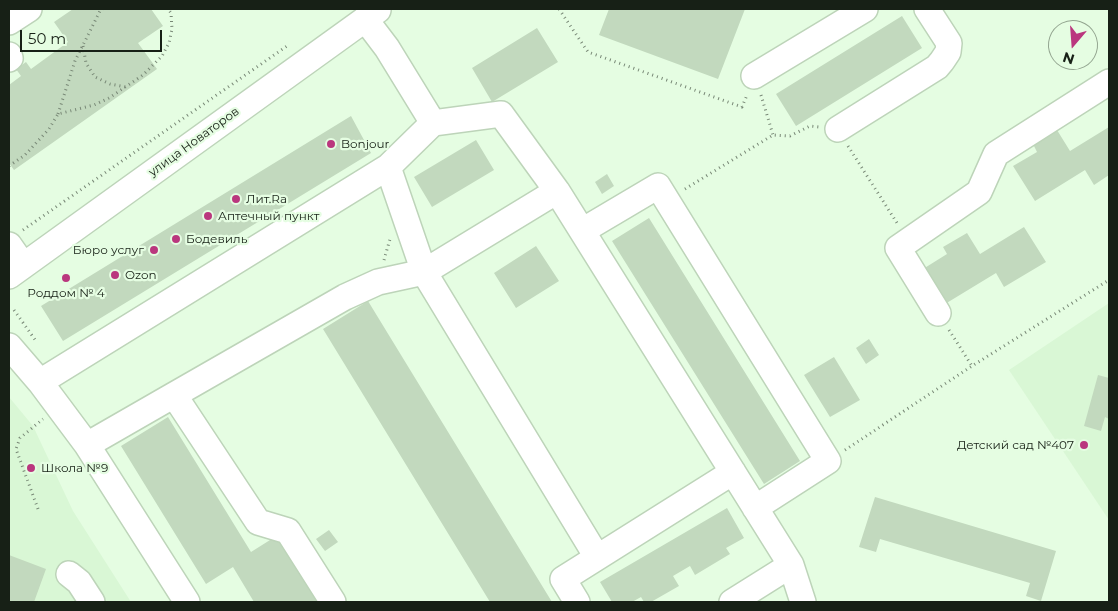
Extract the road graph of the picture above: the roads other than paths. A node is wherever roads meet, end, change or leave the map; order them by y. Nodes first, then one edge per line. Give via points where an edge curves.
1 (29, 9) edge
2 (865, 9) edge
3 (927, 9) edge
4 (372, 14) edge
5 (9, 22) edge
6 (9, 55) edge
7 (9, 59) edge
8 (754, 76) road end
9 (1109, 82) edge
10 (433, 123) junction
11 (838, 129) road end
12 (388, 167) junction
13 (556, 191) junction
14 (582, 231) junction
15 (13, 240) edge
16 (16, 270) edge
17 (424, 272) junction
18 (938, 312) road end
19 (9, 346) edge
20 (40, 382) junction
21 (174, 395) junction
22 (88, 447) junction
23 (733, 472) junction
24 (755, 508) junction
25 (597, 557) junction
26 (791, 566) junction
27 (69, 574) dead end
28 (92, 602) edge
29 (187, 602) edge
30 (333, 602) edge
31 (577, 602) edge
32 (732, 602) edge
33 (803, 602) edge

1 - 5 street
2 - 8 street
3 - 11 street via 949,43 948,52 937,67
4 - 10 street via 387,48
4 - 16 street, улица Новаторов
6 - 7 street
9 - 18 street via 996,154 980,192 898,248
10 - 12 street
10 - 13 street via 501,114
12 - 17 street
12 - 20 street
13 - 14 street
13 - 17 street
14 - 23 street
14 - 24 street via 658,186 667,200 828,461
15 - 16 street
17 - 21 street via 378,282 345,297
17 - 25 street
19 - 20 street
20 - 22 street
21 - 22 street
21 - 30 street via 258,522 288,531
22 - 29 street
23 - 24 street
23 - 25 street
24 - 26 street
25 - 31 street via 563,579
26 - 32 street
26 - 33 street
27 - 28 street via 79,582

